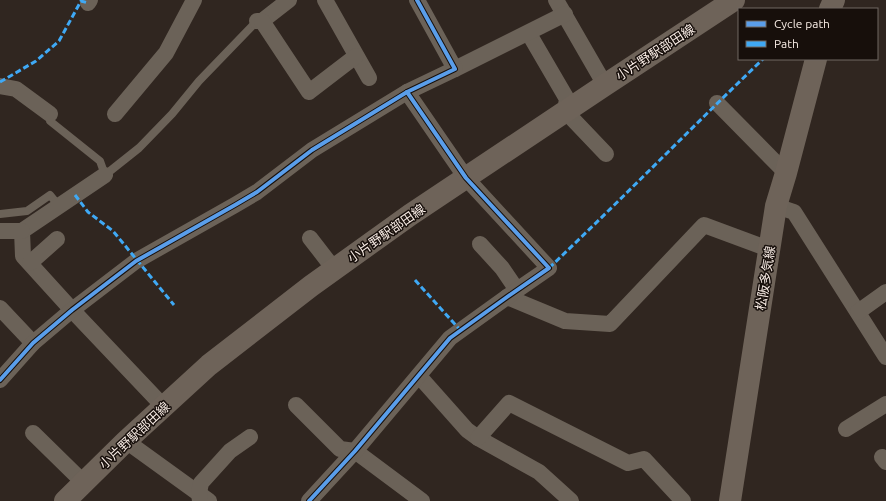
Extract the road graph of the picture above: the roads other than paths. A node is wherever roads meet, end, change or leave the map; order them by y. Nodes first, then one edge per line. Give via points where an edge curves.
1 (194, 0) edge
2 (289, 0) edge
3 (325, 0) edge
4 (418, 0) edge
5 (556, 0) edge
6 (734, 0) edge
7 (565, 14) junction
8 (260, 21) junction
9 (532, 40) dead end
10 (356, 56) junction
11 (816, 60) edge
12 (455, 69) junction
13 (369, 78) dead end
14 (605, 84) junction
15 (0, 86) edge
16 (407, 92) junction
17 (717, 103) dead end
18 (565, 111) junction
19 (50, 114) joint
20 (115, 114) dead end
21 (606, 154) dead end
22 (786, 173) junction
23 (105, 175) junction
24 (466, 178) junction
25 (59, 206) junction
26 (776, 206) junction
27 (0, 214) edge
28 (0, 231) edge
29 (22, 231) junction
30 (310, 238) dead end
31 (57, 239) dead end
32 (480, 244) dead end
33 (769, 249) junction
34 (30, 263) junction
35 (334, 269) junction
36 (886, 292) edge
37 (512, 294) junction
38 (0, 308) edge
39 (72, 310) junction
40 (858, 312) junction
41 (33, 343) junction
42 (886, 357) edge
43 (419, 376) junction
44 (0, 380) edge
45 (296, 404) dead end
46 (886, 404) edge
47 (164, 407) junction
48 (846, 429) dead end
49 (33, 433) dead end
50 (250, 437) dead end
51 (478, 438) junction
52 (126, 441) junction
53 (354, 451) junction
54 (84, 483) junction
55 (203, 498) edge
56 (66, 501) edge
57 (309, 501) edge
58 (422, 501) edge
59 (571, 501) edge
60 (683, 501) edge
61 (730, 501) edge

1 - 20 street via 166,52
2 - 8 street
3 - 10 street
4 - 12 street
5 - 7 street
6 - 14 main road, 小片野駅部田線
7 - 12 street
7 - 14 street
8 - 10 street via 309,92
8 - 23 lane via 199,81 139,148
9 - 18 street via 567,99
10 - 13 street
11 - 22 main road, 松阪多気線
12 - 16 street
14 - 18 main road, 小片野駅部田線
15 - 19 street via 16,89
16 - 24 street
16 - 39 street via 312,150 257,192 136,260
17 - 22 street
18 - 21 street
18 - 24 main road, 小片野駅部田線
19 - 23 lane via 50,121 100,161
22 - 26 main road, 松阪多気線
23 - 25 street
24 - 35 main road, 小片野駅部田線
24 - 37 street via 549,268
25 - 27 lane via 50,195 27,211
25 - 29 street
26 - 33 main road, 松阪多気線
26 - 40 street via 794,212
28 - 29 street
29 - 34 street via 23,256
30 - 35 street
31 - 34 street
32 - 37 street via 502,268
33 - 37 street via 704,225 610,324 565,321
33 - 61 main road, 松阪多気線
34 - 39 street
35 - 47 main road, 小片野駅部田線 via 209,365
36 - 40 street
37 - 43 street via 450,338
38 - 41 street
39 - 41 street
39 - 47 street
40 - 42 street
41 - 44 street
43 - 51 street via 467,430
43 - 53 street
45 - 53 street via 340,449
46 - 48 street
47 - 52 main road, 小片野駅部田線
49 - 54 street
50 - 55 street via 230,451 202,483
51 - 59 street via 539,472
51 - 60 street via 509,403 628,463 644,459
52 - 54 main road, 小片野駅部田線
52 - 55 street
53 - 57 street
53 - 58 street
54 - 56 main road, 小片野駅部田線

